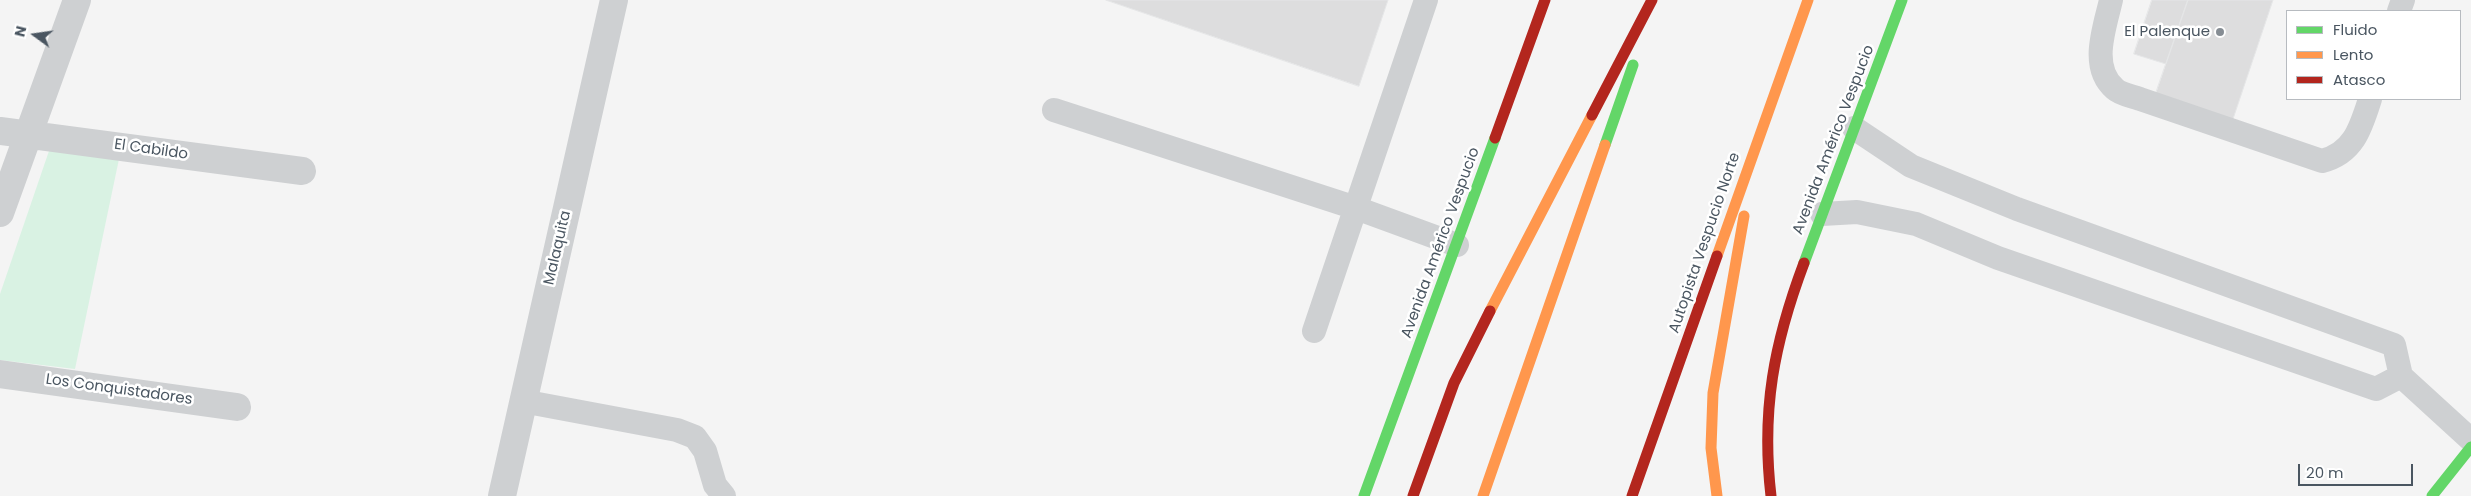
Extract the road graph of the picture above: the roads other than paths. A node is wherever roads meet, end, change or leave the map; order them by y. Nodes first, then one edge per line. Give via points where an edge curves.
1 (77, 0) edge
2 (614, 0) edge
3 (1426, 0) edge
4 (1545, 0) edge
5 (1652, 0) edge
6 (1656, 0) edge
7 (1808, 0) edge
8 (1902, 0) edge
9 (2111, 0) edge
10 (2370, 100) edge
11 (1054, 110) dead end
12 (1854, 128) junction
13 (0, 131) edge
14 (28, 134) junction
15 (1749, 164) junction
16 (302, 170) dead end
17 (1356, 208) junction
18 (0, 213) edge
19 (1822, 214) junction
20 (1457, 245) junction
21 (1314, 331) dead end
22 (0, 374) edge
23 (2401, 376) junction
24 (522, 401) junction
25 (238, 407) dead end
26 (2471, 440) edge
27 (2471, 447) edge
28 (502, 496) edge
29 (724, 496) edge
30 (1364, 496) edge
31 (1413, 496) edge
32 (1484, 496) edge
33 (1632, 496) edge
34 (1717, 496) edge
35 (1771, 496) edge
36 (2432, 496) edge

1 - 14 street
2 - 24 street, Malaquita
3 - 17 lane
4 - 20 main road, Avenida Américo Vespucio
5 - 31 main road via 1454,383
6 - 32 main road
7 - 15 main road, Autopista Vespucio Norte
8 - 12 main road, Avenida Américo Vespucio
9 - 10 lane via 2100,62 2115,90 2322,161 2337,157 2349,147
11 - 17 lane
12 - 19 main road, Avenida Américo Vespucio
12 - 23 lane via 1911,166 2008,206 2394,345
13 - 14 street, El Cabildo
14 - 16 street, El Cabildo
14 - 18 street
15 - 33 main road, Autopista Vespucio Norte
15 - 34 main road via 1736,268 1713,393 1712,448
17 - 20 lane
17 - 21 lane
19 - 23 lane via 1857,212 1916,224 1998,258 2376,389
19 - 35 main road, Avenida Américo Vespucio via 1786,314 1770,381 1765,419 1766,468
20 - 30 main road, Avenida Américo Vespucio
22 - 25 street, Los Conquistadores
23 - 26 lane
24 - 28 street, Malaquita
24 - 29 lane via 677,430 695,437 705,451 715,486
27 - 36 main road

